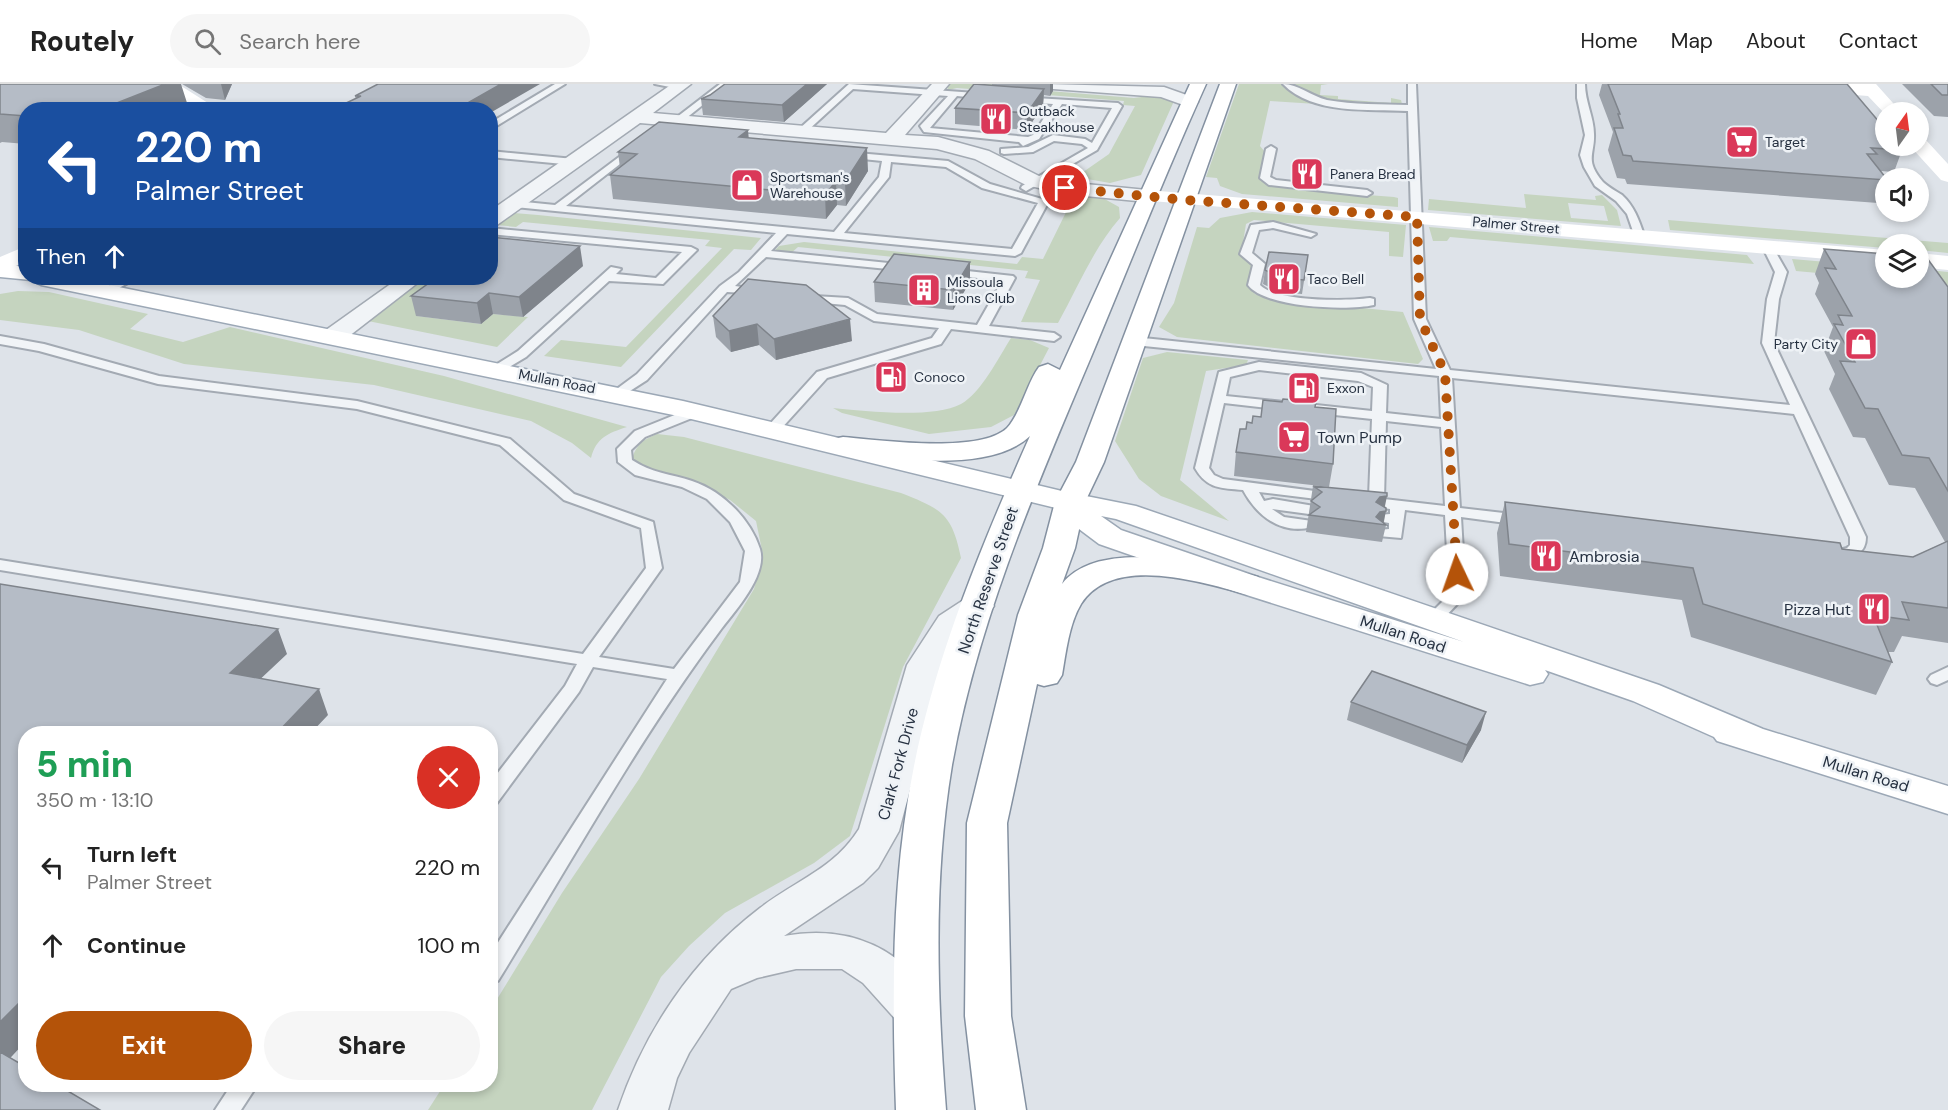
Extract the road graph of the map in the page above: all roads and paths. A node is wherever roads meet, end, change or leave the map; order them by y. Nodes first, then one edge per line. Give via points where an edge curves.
1 (166, 84) edge
2 (561, 84) edge
3 (659, 84) edge
4 (725, 84) edge
5 (1053, 84) edge
6 (1228, 84) edge
7 (1287, 84) edge
8 (1412, 84) edge
9 (1581, 84) edge
10 (1780, 84) edge
11 (682, 85) edge
12 (1870, 87) edge
13 (943, 90) edge
14 (1194, 90) edge
15 (1000, 97) edge
16 (1012, 98) edge
17 (197, 102) edge
18 (1059, 102) junction
19 (1883, 102) edge
20 (1411, 108) junction
21 (636, 117) junction
22 (677, 121) junction
23 (498, 122) edge
24 (802, 131) junction
25 (661, 133) edge
26 (649, 138) edge
27 (891, 139) junction
28 (1029, 140) junction
29 (1094, 148) junction
30 (1271, 149) dead end
31 (498, 154) edge
32 (839, 155) edge
33 (996, 155) junction
34 (1929, 155) edge
35 (874, 158) junction
36 (887, 159) junction
37 (573, 162) junction
38 (1948, 176) edge
39 (1037, 182) junction
40 (1367, 193) dead end
41 (1014, 194) junction
42 (1147, 196) junction
43 (1185, 200) junction
44 (557, 208) junction
45 (499, 213) edge
46 (1417, 217) junction
47 (1135, 227) junction
48 (785, 230) junction
49 (498, 232) edge
50 (1311, 234) dead end
51 (1639, 235) junction
52 (836, 236) junction
53 (1767, 246) junction
54 (763, 253) junction
55 (1875, 256) edge
56 (18, 258) edge
57 (1929, 261) edge
58 (1948, 263) edge
59 (0, 268) edge
60 (18, 272) edge
61 (76, 285) edge
62 (118, 285) edge
63 (403, 285) edge
64 (724, 288) junction
65 (106, 291) junction
66 (767, 293) edge
67 (789, 295) edge
68 (1370, 302) dead end
69 (947, 325) junction
70 (981, 329) junction
71 (335, 335) junction
72 (1054, 337) dead end
73 (0, 340) edge
74 (1134, 341) junction
75 (499, 369) junction
76 (1307, 369) junction
77 (1445, 373) junction
78 (619, 394) junction
79 (1220, 399) junction
80 (1799, 410) junction
81 (697, 411) junction
82 (1380, 417) junction
83 (1448, 424) junction
84 (774, 428) junction
85 (843, 445) junction
86 (1250, 487) junction
87 (1021, 489) junction
88 (1070, 502) junction
89 (1376, 502) junction
90 (1453, 512) junction
91 (1308, 516) edge
92 (1533, 522) edge
93 (1816, 555) edge
94 (0, 565) edge
95 (1246, 584) junction
96 (977, 606) junction
97 (1435, 617) junction
98 (588, 660) junction
99 (678, 675) junction
100 (1750, 738) junction
101 (498, 787) edge
102 (1948, 800) edge
103 (987, 823) junction
104 (498, 962) edge
105 (715, 976) junction
106 (914, 1009) junction
107 (240, 1092) edge
108 (227, 1110) edge
109 (643, 1110) edge
110 (921, 1110) edge
111 (1001, 1110) edge

1 - 17 main road
2 - 23 lane
3 - 11 lane
4 - 22 lane
5 - 14 street via 1164,92
6 - 43 main road
7 - 20 lane via 1301,95 1328,102
8 - 20 lane
9 - 51 lane via 1590,135 1585,155 1589,167 1599,184 1620,199 1632,214
10 - 12 main road
11 - 21 street
12 - 19 main road
13 - 15 lane
13 - 24 lane via 851,86
13 - 27 street
13 - 28 lane via 925,126 927,130
14 - 42 main road, North Reserve Street
16 - 18 lane
18 - 28 lane via 1036,137
18 - 29 lane via 1118,106
20 - 46 lane
21 - 22 street
21 - 37 street
22 - 24 street
22 - 25 lane
24 - 27 street
26 - 44 lane
27 - 33 street via 938,143
27 - 35 lane
28 - 33 lane
29 - 33 lane via 1085,142 1053,138 1030,150
29 - 39 lane
30 - 40 lane via 1265,178 1273,183
31 - 37 lane via 540,155
32 - 35 lane
33 - 39 street via 1005,169
34 - 38 main road
35 - 36 lane
36 - 41 lane via 948,164 986,186
36 - 52 lane via 884,177
37 - 45 street
39 - 41 lane
39 - 42 street
41 - 52 lane via 1044,201 1015,253
42 - 43 main road, Palmer Street
42 - 47 main road, North Reserve Street
43 - 46 main road, Palmer Street
43 - 74 main road
44 - 45 lane
44 - 48 lane
46 - 51 main road, Palmer Street
46 - 77 lane via 1420,319
47 - 85 main road via 1101,262 1012,440 948,452
47 - 87 main road, North Reserve Street
48 - 52 lane
48 - 54 lane
49 - 75 lane via 691,249 659,282 611,272 522,354
50 - 68 lane via 1273,225 1255,227 1246,254 1259,264 1254,285 1258,290 1351,304
51 - 53 main road, Palmer Street
53 - 55 main road, Palmer Street
53 - 80 lane via 1780,272 1768,343
54 - 64 lane
54 - 70 lane via 1009,278
56 - 59 main road
57 - 58 main road
59 - 60 main road
61 - 65 main road, Mullan Road
62 - 65 lane
63 - 71 street
64 - 66 lane
64 - 78 lane via 642,376
65 - 71 main road, Mullan Road
67 - 69 lane via 848,302 874,317
69 - 70 lane
69 - 84 lane via 937,341 822,375
70 - 72 lane
71 - 75 main road, Mullan Road
73 - 98 lane via 40,347 158,380 357,405 505,442 569,497 648,525 654,568
74 - 76 lane
74 - 88 main road via 1090,462
75 - 78 main road, Mullan Road
76 - 77 lane
76 - 79 lane via 1275,372 1259,366 1224,375
76 - 82 lane via 1338,378 1360,377 1380,385
77 - 80 lane
77 - 83 lane
78 - 81 main road, Mullan Road
79 - 82 lane via 1335,407
79 - 86 lane via 1203,468 1208,478 1220,483
80 - 93 lane via 1858,537 1858,546 1851,552
81 - 84 main road, Mullan Road
81 - 99 lane via 640,434 624,449 625,462 640,472 687,484 712,496 737,520 753,551 748,582
82 - 83 lane
82 - 89 lane
83 - 90 lane
84 - 85 main road, Mullan Road
85 - 87 main road, Mullan Road
86 - 89 lane
86 - 91 lane via 1260,507 1280,521
87 - 88 main road, Mullan Road
87 - 96 main road, North Reserve Street
88 - 95 main road, Mullan Road via 1086,520 1110,537
88 - 97 main road, Mullan Road via 1130,513
88 - 103 main road via 1059,548 1035,615
89 - 90 lane via 1390,519
90 - 92 lane
90 - 97 lane via 1456,584 1453,600
94 - 98 lane
95 - 100 main road, Mullan Road via 1650,711
95 - 103 main road via 1188,569 1145,567 1108,570 1076,586 1064,604 1052,643 1022,767
96 - 105 street, Clark Fork Drive via 951,623 924,665 879,831 863,857 848,872 777,918 733,955
96 - 106 main road, North Reserve Street via 943,718 928,802 920,869
97 - 100 main road, Mullan Road via 1646,693
98 - 99 lane
98 - 101 lane via 573,688
99 - 104 lane
100 - 102 main road, Mullan Road
103 - 111 main road via 988,1016
105 - 106 street via 768,955 798,950 852,955 883,974
105 - 109 street, Clark Fork Drive via 672,1040 653,1078
106 - 110 main road, North Reserve Street
107 - 108 lane

